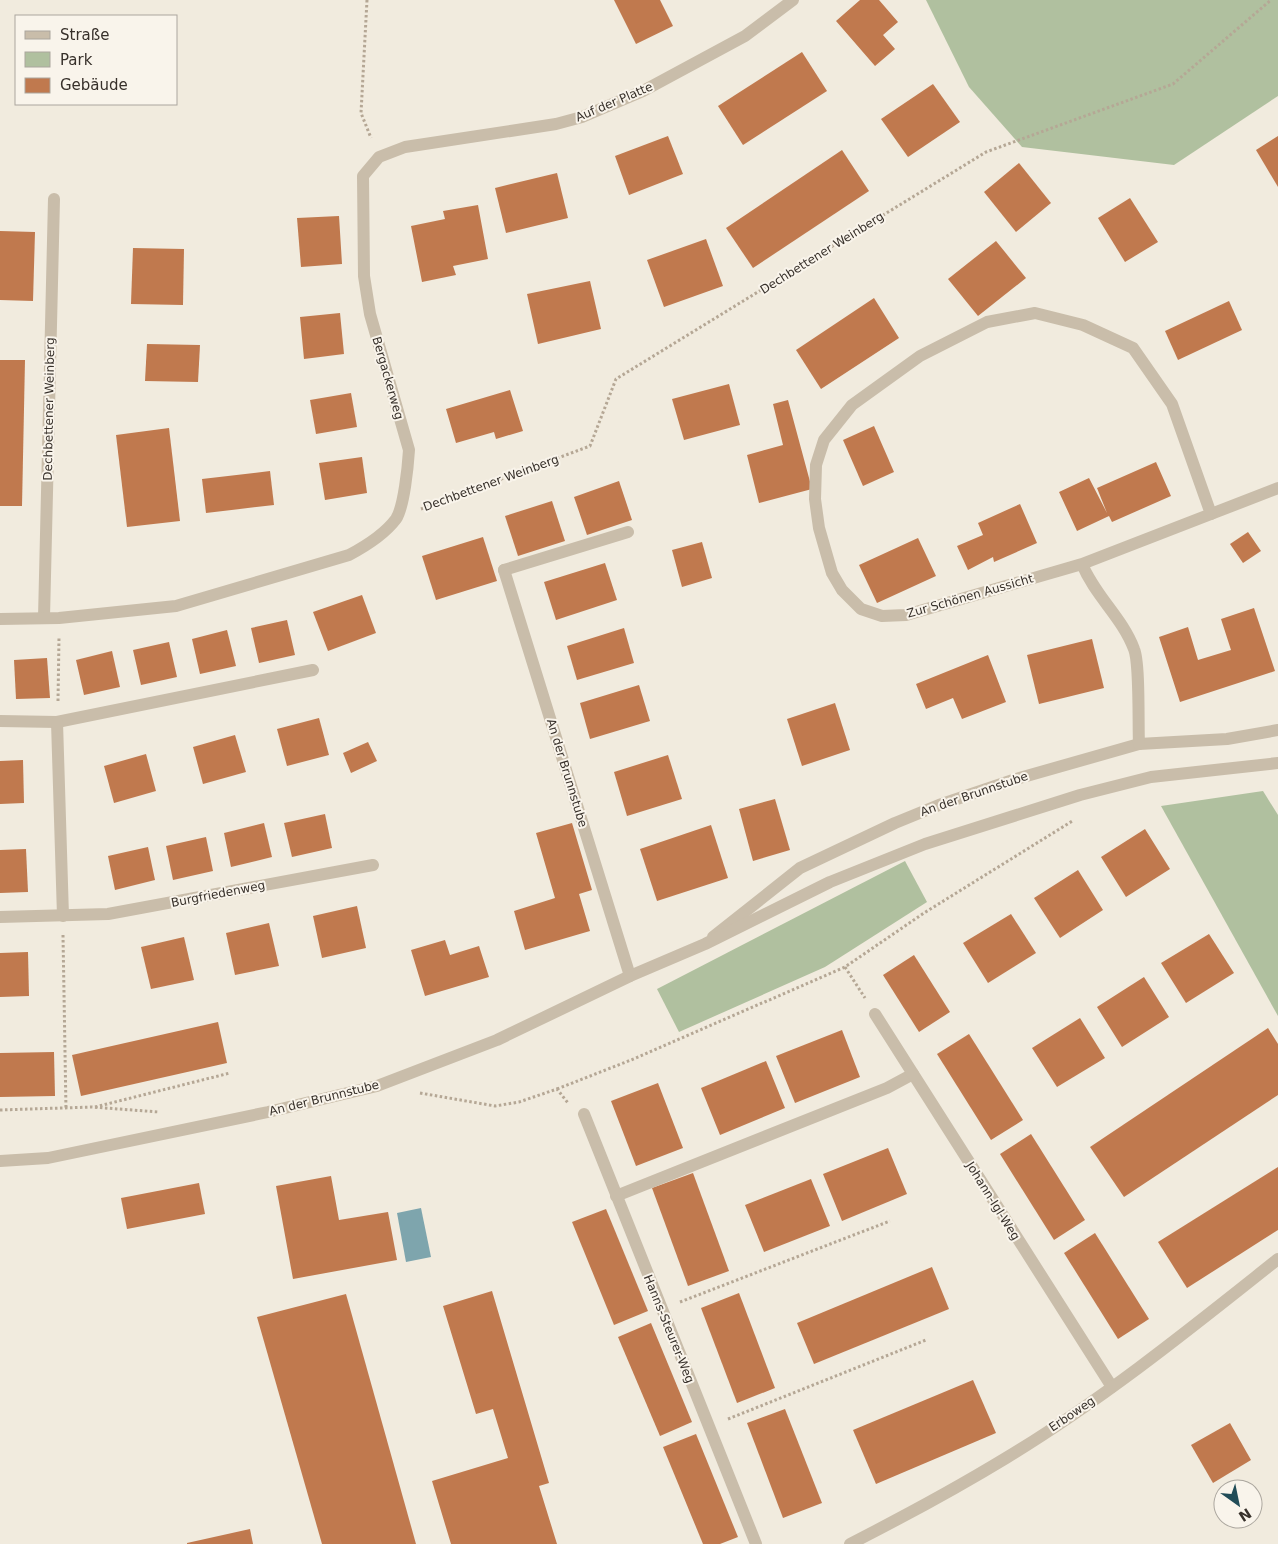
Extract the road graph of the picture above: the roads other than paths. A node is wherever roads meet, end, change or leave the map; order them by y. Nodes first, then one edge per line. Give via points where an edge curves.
1 (793, 0) edge
2 (363, 176) joint
3 (54, 199) dead end
4 (1278, 488) edge
5 (1211, 514) junction
6 (628, 532) dead end
7 (1082, 564) junction
8 (44, 618) junction
9 (0, 619) edge
10 (313, 670) dead end
11 (0, 721) edge
12 (58, 722) junction
13 (1278, 730) edge
14 (1139, 744) junction
15 (1278, 763) edge
16 (373, 865) dead end
17 (63, 916) junction
18 (0, 917) edge
19 (705, 944) junction
20 (630, 976) junction
21 (875, 1014) road end
22 (913, 1074) junction
23 (584, 1114) road end
24 (0, 1161) edge
25 (616, 1196) junction
26 (1278, 1260) edge
27 (1112, 1387) junction
28 (756, 1544) edge
29 (850, 1544) edge

1 - 2 street, Auf der Platte via 745,36 643,91 582,117 556,124 405,147 379,157
2 - 8 street, Bergackerweg via 364,276 368,304 409,450 408,473 396,518 372,543 349,555 176,606
3 - 8 street, Dechbettener Weinberg
4 - 5 street, Zur Schönen Aussicht
5 - 7 street, Zur Schönen Aussicht
5 - 7 street, Zur Schönen Aussicht via 1172,404 1133,348 1083,325 1035,313 987,322 920,356 852,405 824,440 816,465 815,499 819,528 832,573 842,590 861,609 882,616 906,615
6 - 20 street, An der Brunnstube via 504,570
7 - 14 street via 1089,581 1126,630 1136,651
8 - 9 street
10 - 12 street
11 - 12 street
12 - 17 street
13 - 14 street, An der Brunnstube via 1227,739
14 - 19 street, An der Brunnstube via 1016,779 895,823 800,868
15 - 19 street, An der Brunnstube via 1151,777 1080,795 925,844 830,882
16 - 17 street, Burgfriedenweg via 108,914
17 - 18 street, Burgfriedenweg
19 - 20 street, An der Brunnstube
20 - 24 street, An der Brunnstube via 497,1040 377,1086 48,1158
21 - 22 street, Johann-Igl-Weg
22 - 25 street via 887,1088
22 - 27 street, Johann-Igl-Weg
23 - 25 street, Hanns-Steurer-Weg
25 - 28 street, Hanns-Steurer-Weg
26 - 27 street, Erboweg
27 - 29 street, Erboweg via 1008,1458

